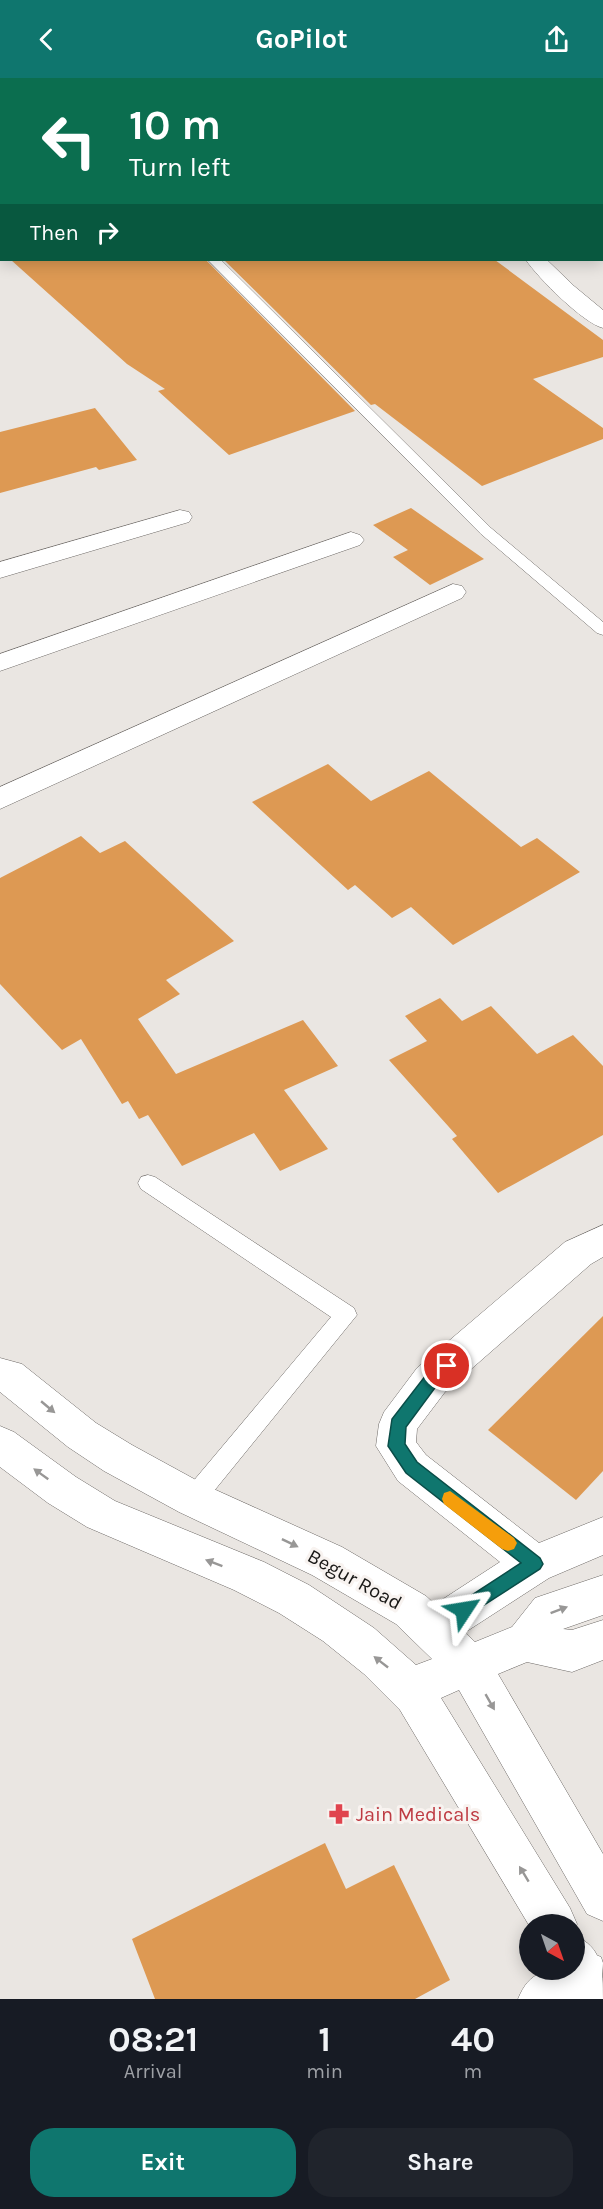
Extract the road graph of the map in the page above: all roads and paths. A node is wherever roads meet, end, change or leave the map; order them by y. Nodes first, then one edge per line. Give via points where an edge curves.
1 (215, 261) edge
2 (537, 261) edge
3 (603, 321) edge
4 (180, 517) dead end
5 (351, 540) dead end
6 (0, 570) edge
7 (453, 592) dead end
8 (603, 630) edge
9 (0, 663) edge
10 (0, 799) edge
11 (148, 1183) dead end
12 (603, 1239) edge
13 (0, 1376) edge
14 (0, 1444) edge
15 (193, 1499) junction
16 (603, 1536) edge
17 (534, 1564) junction
18 (603, 1594) edge
19 (432, 1630) junction
20 (603, 1640) edge
21 (527, 1642) junction
22 (469, 1666) junction
23 (410, 1689) junction
24 (603, 1898) edge
25 (548, 1914) edge
26 (579, 1980) edge
27 (542, 1999) edge

1 - 8 lane via 486,531
2 - 3 street
4 - 6 street
5 - 9 street
7 - 10 street
11 - 15 lane via 346,1315
12 - 17 street via 578,1253 431,1380 398,1424 396,1446 412,1468
13 -> 15 street, Begur Road via 8,1376 82,1435
23 -> 14 street via 309,1607 249,1576 101,1514
15 -> 19 street, Begur Road via 327,1561 411,1610
16 - 17 street
17 - 19 street
21 -> 18 street via 550,1612
19 - 22 street, Begur Road
20 - 21 street via 572,1651
21 - 22 street
22 - 23 street
22 -> 24 street, Begur Road
25 -> 23 street
26 - 27 street

